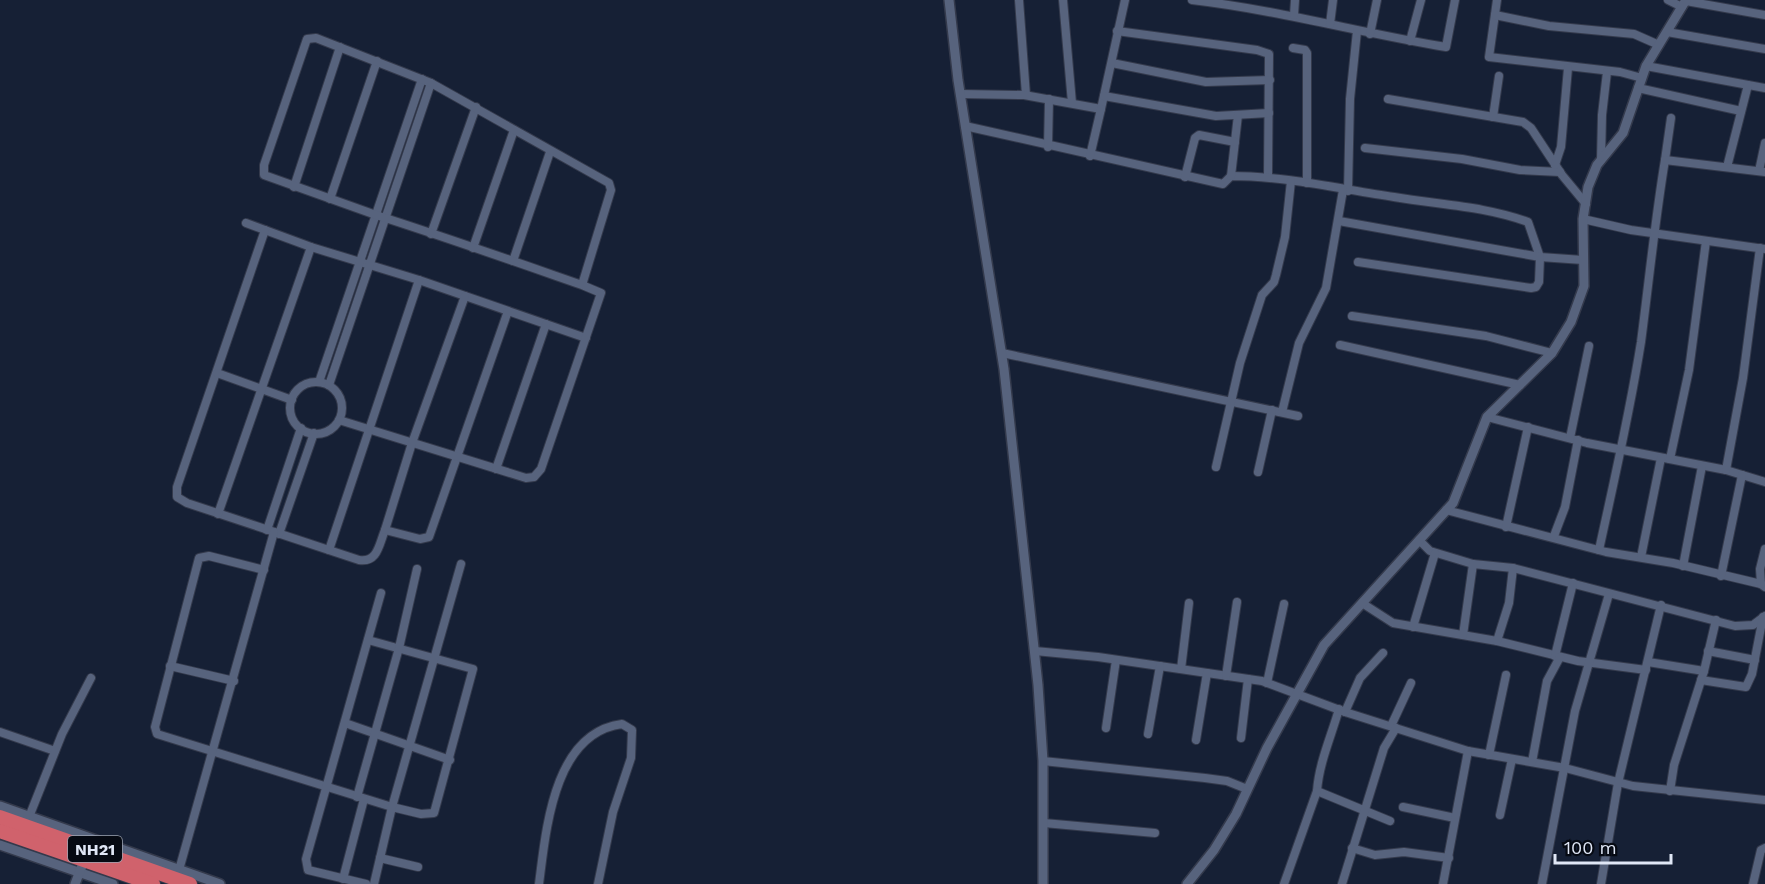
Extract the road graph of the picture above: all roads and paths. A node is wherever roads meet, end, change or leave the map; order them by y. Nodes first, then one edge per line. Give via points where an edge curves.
1 (949, 0) edge
2 (1020, 0) edge
3 (1063, 0) edge
4 (1125, 0) edge
5 (1192, 0) edge
6 (1295, 0) edge
7 (1333, 0) edge
8 (1377, 0) edge
9 (1421, 0) edge
10 (1455, 0) edge
11 (1497, 0) edge
12 (1668, 0) edge
13 (1217, 2) edge
14 (1685, 2) edge
15 (1255, 4) edge
16 (1294, 15) junction
17 (1495, 15) junction
18 (1765, 15) edge
19 (1330, 24) junction
20 (1117, 31) junction
21 (1357, 31) junction
22 (1667, 32) junction
23 (1370, 34) junction
24 (1410, 41) junction
25 (1659, 45) junction
26 (340, 47) junction
27 (1293, 48) dead end
28 (1765, 49) edge
29 (378, 61) junction
30 (1112, 63) junction
31 (1646, 66) junction
32 (1568, 68) junction
33 (1607, 72) junction
34 (1499, 76) dead end
35 (1642, 78) junction
36 (422, 79) junction
37 (1270, 80) junction
38 (431, 83) junction
39 (1748, 85) junction
40 (1638, 88) junction
41 (1765, 88) edge
42 (960, 94) junction
43 (1026, 96) junction
44 (1104, 96) junction
45 (1049, 99) junction
46 (1388, 99) dead end
47 (1072, 102) junction
48 (476, 107) junction
49 (1101, 109) junction
50 (1741, 111) junction
51 (1269, 113) junction
52 (1238, 115) junction
53 (1493, 117) junction
54 (1671, 118) dead end
55 (965, 126) junction
56 (514, 130) junction
57 (1235, 142) junction
58 (1765, 143) edge
59 (1048, 147) junction
60 (1365, 148) dead end
61 (550, 152) junction
62 (1090, 156) junction
63 (1601, 160) junction
64 (1665, 160) junction
65 (1554, 165) junction
66 (1727, 167) junction
67 (1560, 172) junction
68 (1762, 172) edge
69 (1231, 176) junction
70 (1268, 176) junction
71 (1185, 177) junction
72 (1291, 181) junction
73 (1307, 183) junction
74 (294, 187) junction
75 (1346, 190) junction
76 (330, 199) junction
77 (1586, 204) junction
78 (376, 215) junction
79 (386, 218) junction
80 (1583, 219) junction
81 (1339, 221) junction
82 (246, 223) dead end
83 (265, 230) junction
84 (1653, 233) junction
85 (431, 234) junction
86 (1706, 241) junction
87 (311, 247) junction
88 (473, 248) junction
89 (1763, 249) edge
90 (1540, 257) junction
91 (1583, 260) junction
92 (513, 261) junction
93 (360, 262) junction
94 (1358, 262) dead end
95 (369, 265) junction
96 (419, 280) junction
97 (582, 285) junction
98 (465, 296) junction
99 (508, 311) junction
100 (1352, 315) dead end
101 (546, 324) junction
102 (586, 338) junction
103 (1340, 345) dead end
104 (1588, 346) dead end
105 (1002, 353) junction
106 (1552, 353) junction
107 (217, 374) junction
108 (319, 382) junction
109 (329, 385) junction
110 (1520, 385) junction
111 (260, 389) junction
112 (292, 400) junction
113 (1230, 401) junction
114 (1272, 410) junction
115 (1282, 412) junction
116 (1298, 416) dead end
117 (1487, 417) junction
118 (339, 420) junction
119 (1528, 427) junction
120 (301, 428) junction
121 (368, 429) junction
122 (314, 433) junction
123 (1574, 439) junction
124 (412, 443) junction
125 (1622, 449) junction
126 (457, 458) junction
127 (1661, 458) junction
128 (1670, 459) junction
129 (1702, 466) junction
130 (1216, 467) dead end
131 (496, 469) junction
132 (1726, 470) junction
133 (1257, 472) dead end
134 (1742, 475) junction
135 (1765, 481) edge
136 (1446, 510) junction
137 (218, 514) junction
138 (1506, 527) junction
139 (385, 530) junction
140 (273, 532) junction
141 (1554, 536) junction
142 (1419, 540) junction
143 (1765, 549) edge
144 (329, 550) junction
145 (1599, 550) junction
146 (1436, 553) junction
147 (1641, 557) junction
148 (461, 564) dead end
149 (1473, 564) junction
150 (1683, 566) junction
151 (1513, 568) junction
152 (417, 569) dead end
153 (264, 570) junction
154 (1721, 576) junction
155 (1573, 583) junction
156 (1763, 586) edge
157 (381, 593) dead end
158 (1609, 594) junction
159 (1237, 602) dead end
160 (1189, 603) dead end
161 (1362, 603) junction
162 (1284, 604) dead end
163 (1660, 605) junction
164 (1764, 617) edge
165 (1716, 620) junction
166 (1413, 627) junction
167 (1463, 635) junction
168 (368, 640) junction
169 (1497, 641) junction
170 (399, 648) junction
171 (1035, 651) junction
172 (1708, 651) junction
173 (1383, 653) dead end
174 (1558, 656) junction
175 (436, 658) junction
176 (1116, 660) junction
177 (1755, 660) junction
178 (1589, 662) junction
179 (170, 666) junction
180 (1160, 666) junction
181 (1647, 666) junction
182 (1181, 669) junction
183 (1704, 671) junction
184 (1207, 673) junction
185 (1506, 675) dead end
186 (1226, 676) junction
187 (91, 678) dead end
188 (1248, 679) junction
189 (1701, 680) junction
190 (234, 681) junction
191 (1267, 683) junction
192 (1411, 683) dead end
193 (1297, 693) junction
194 (1342, 711) junction
195 (345, 723) junction
196 (1393, 727) junction
197 (1106, 728) dead end
198 (0, 732) edge
199 (376, 733) junction
200 (1148, 734) dead end
201 (1241, 738) dead end
202 (1196, 740) dead end
203 (411, 746) junction
204 (56, 751) junction
205 (1468, 751) junction
206 (214, 752) junction
207 (1489, 755) junction
208 (1512, 759) junction
209 (450, 760) junction
210 (1043, 761) junction
211 (1532, 762) junction
212 (1565, 768) junction
213 (1618, 783) junction
214 (326, 787) junction
215 (1247, 789) junction
216 (1317, 791) junction
217 (1670, 791) junction
218 (361, 798) junction
219 (1765, 800) edge
220 (0, 806) edge
221 (392, 807) junction
222 (1403, 807) dead end
223 (1365, 810) junction
224 (1500, 815) dead end
225 (0, 817) edge
226 (29, 817) junction
227 (1455, 818) junction
228 (1390, 821) dead end
229 (1044, 822) junction
230 (0, 831) edge
231 (1155, 833) dead end
232 (0, 844) edge
233 (1352, 848) junction
234 (1765, 848) edge
235 (380, 858) junction
236 (1449, 858) junction
237 (85, 860) junction
238 (152, 865) junction
239 (418, 867) dead end
240 (179, 870) junction
241 (343, 879) junction
242 (75, 884) edge
243 (113, 884) edge
244 (153, 884) edge
245 (190, 884) edge
246 (220, 884) edge
247 (366, 884) edge
248 (374, 884) edge
249 (539, 884) edge
250 (598, 884) edge
251 (1043, 884) edge
252 (1187, 884) edge
253 (1284, 884) edge
254 (1342, 884) edge
255 (1443, 884) edge
256 (1542, 884) edge
257 (1600, 884) edge
258 (1753, 884) edge

1 - 42 street
2 - 43 street
3 - 47 street
4 - 20 street
5 - 13 street
6 - 16 street
7 - 19 street
8 - 23 street
9 - 24 street
10 - 24 street via 1446,47
11 - 17 street
12 - 14 street
13 - 15 street
14 - 18 street
14 - 22 street
15 - 16 street
16 - 19 street
17 - 25 street via 1549,26 1634,34
17 - 32 street via 1489,57
19 - 21 street
20 - 30 street
20 - 37 street via 1265,51 1270,58
21 - 23 street
21 - 75 street
22 - 25 street
22 - 28 street
23 - 24 street
25 - 31 street
26 - 29 street
26 - 74 street
26 - 74 street via 316,38 307,39 290,87 263,172
27 - 73 street via 1307,53
29 - 36 street
29 - 76 street
30 - 37 street via 1206,82
30 - 44 street
31 - 35 street
31 - 39 street
32 - 33 street
32 - 65 street via 1561,147
33 - 35 street
33 - 63 street
34 - 53 street
35 - 40 street
36 - 38 street
36 - 78 street
37 - 51 street
38 - 48 street
38 - 79 street
39 - 41 street
39 - 50 street
40 - 50 street
40 - 63 street via 1623,133
42 - 43 street
42 - 55 street
43 - 45 street
44 - 49 street
44 - 52 street via 1200,114
45 - 47 street
45 - 59 street
46 - 53 street
47 - 49 street
48 - 56 street
48 - 85 street
49 - 62 street
50 - 66 street
51 - 52 street
51 - 70 street
52 - 57 street
53 - 65 street via 1527,124
54 - 64 street
55 - 59 street
55 - 105 street
56 - 61 street
56 - 88 street
57 - 69 street
57 - 71 street via 1199,135
58 - 68 street
59 - 62 street
60 - 67 street
61 - 92 street
61 - 97 street via 610,185
62 - 71 street
63 - 77 street via 1588,187
64 - 66 street
64 - 84 street
65 - 67 street
66 - 68 street
67 - 77 street
69 - 70 street
69 - 71 street via 1223,184
70 - 72 street
72 - 73 street
72 - 113 street via 1276,275 1262,295
73 - 75 street
74 - 76 street
75 - 81 street
75 - 90 street via 1475,207 1528,222
76 - 78 street
77 - 80 street
78 - 79 street
78 - 93 street
79 - 85 street
79 - 95 street
80 - 84 street
80 - 91 street
81 - 90 street
81 - 115 street via 1326,288 1299,343
82 - 83 street
83 - 87 street
83 - 107 street
84 - 86 street
84 - 125 street via 1641,342
85 - 88 street
86 - 89 street
86 - 128 street via 1689,370
87 - 93 street
87 - 111 street
88 - 92 street
89 - 132 street
90 - 91 street
90 - 94 street via 1539,282 1531,288
91 - 106 street via 1584,286 1571,322
92 - 97 street
93 - 95 street
93 - 108 street
95 - 96 street
95 - 109 street
96 - 98 street
96 - 121 street
97 - 102 street via 601,293
98 - 99 street
98 - 124 street
99 - 101 street
99 - 126 street
100 - 106 street via 1486,336
101 - 102 street
101 - 131 street
102 - 131 street via 537,474 526,478
103 - 110 street
104 - 123 street
105 - 113 street
105 - 171 street
106 - 110 street
107 - 111 street
107 - 137 street via 176,492 181,500
108 - 109 street
108 - 112 street via 300,387
109 - 118 street via 341,400
110 - 117 street
111 - 112 street
111 - 137 street
112 - 120 street via 291,415
113 - 114 street
113 - 130 street
114 - 115 street
114 - 133 street
115 - 116 street
117 - 119 street
117 - 136 street via 1453,503
118 - 121 street
118 - 122 street via 328,430
119 - 123 street
119 - 138 street
120 - 122 street
120 - 140 street
121 - 124 street
121 - 144 street
122 - 140 street
123 - 125 street
123 - 141 street via 1565,507
124 - 126 street
124 - 139 street
125 - 127 street
125 - 145 street
126 - 131 street
126 - 139 street via 429,537 420,539
127 - 128 street
127 - 147 street
128 - 129 street
129 - 132 street
129 - 150 street
132 - 134 street
134 - 135 street
134 - 154 street
136 - 138 street
136 - 142 street
137 - 140 street
138 - 141 street
139 - 144 street via 375,556 369,560
140 - 144 street
140 - 153 street
141 - 145 street
142 - 146 street
142 - 161 street
143 - 156 street via 1760,569
145 - 147 street
146 - 149 street
146 - 166 street
147 - 150 street
148 - 175 street
149 - 151 street
149 - 167 street
150 - 154 street
151 - 155 street
151 - 169 street via 1509,603
152 - 170 street
153 - 179 street via 209,555 199,558
153 - 190 street
154 - 156 street
155 - 158 street
155 - 174 street
157 - 168 street
158 - 163 street
158 - 178 street
159 - 186 street
160 - 182 street
161 - 166 street via 1393,623
161 - 193 street via 1324,645
162 - 191 street
163 - 165 street
163 - 181 street
164 - 165 street via 1746,627
164 - 177 street
165 - 172 street
166 - 167 street
167 - 169 street
168 - 170 street
168 - 195 street
169 - 174 street
170 - 175 street
170 - 199 street
171 - 176 street
171 - 210 street
172 - 177 street
172 - 183 street
173 - 194 street via 1360,678
174 - 178 street
174 - 211 street via 1547,681
175 - 203 street
175 - 209 street via 469,666 474,671
176 - 180 street
176 - 197 street
177 - 189 street via 1746,687
178 - 181 street
178 - 212 street
179 - 190 street
179 - 206 street via 155,732
180 - 182 street
180 - 200 street
181 - 183 street
181 - 213 street
182 - 184 street
183 - 189 street
184 - 186 street
184 - 202 street
185 - 207 street
186 - 188 street
187 - 204 street
188 - 191 street
188 - 201 street
189 - 217 street via 1674,765
190 - 206 street
191 - 193 street
192 - 196 street
193 - 194 street
193 - 215 street
194 - 196 street
194 - 216 street via 1318,771
195 - 199 street
195 - 214 street
196 - 205 street
196 - 223 street
198 - 204 street
199 - 203 street
199 - 218 street
203 - 209 street
203 - 221 street
204 - 226 street
205 - 207 street
205 - 227 street
206 - 214 street
206 - 240 street
207 - 208 street
208 - 211 street
208 - 224 street
209 - 221 street via 434,813
210 - 215 street via 1205,778
210 - 229 street
211 - 212 street
212 - 213 street
212 - 256 street
213 - 217 street
213 - 257 street
214 - 218 street
214 - 241 street via 306,865 308,870
215 - 252 street via 1214,850
216 - 223 street
216 - 253 street
217 - 219 street
218 - 221 street
218 - 241 street
220 - 226 street
221 - 235 street
222 - 227 street
223 - 228 street
223 - 233 street
225 - 237 highway, NH21
226 - 238 street
227 - 236 street
229 - 231 street
229 - 251 street
230 - 237 highway, NH21
232 - 237 street
233 - 236 street via 1375,855 1404,852
233 - 254 street
234 - 258 street via 1761,850
235 - 239 street
235 - 248 street
236 - 255 street
237 - 238 highway, NH21
237 - 242 street
237 - 243 street
237 - 244 highway, NH21
238 - 240 street
238 - 245 highway, NH21
240 - 246 street
241 - 247 street
249 - 250 street via 546,826 562,776 588,739 622,724 632,730 633,745 613,812

